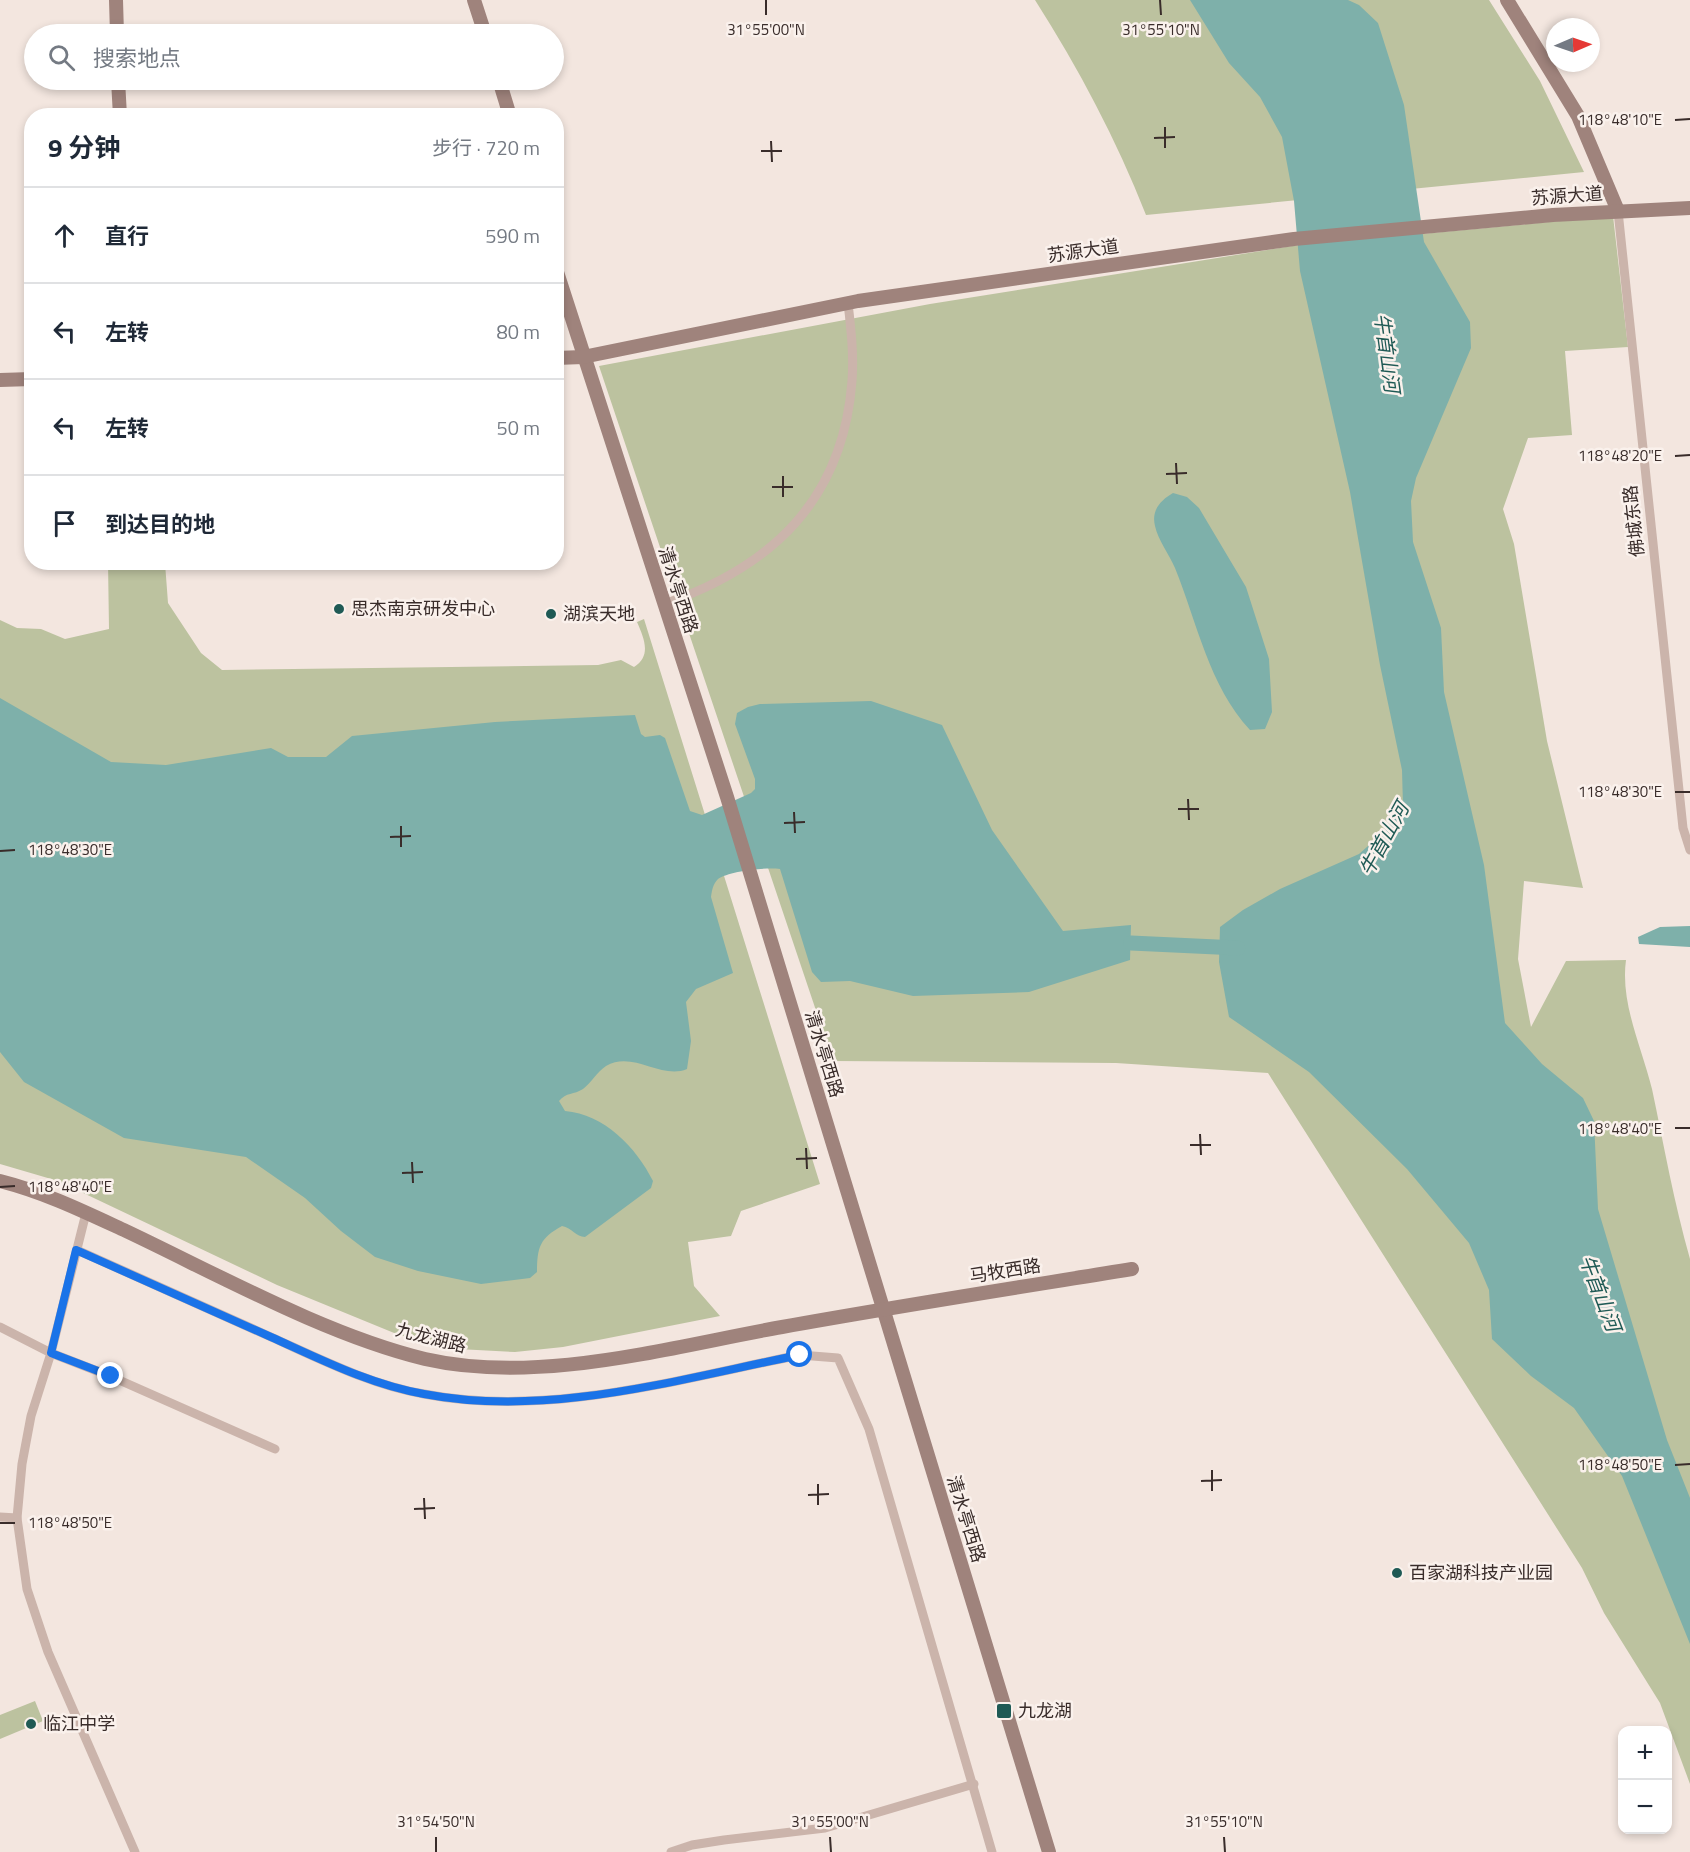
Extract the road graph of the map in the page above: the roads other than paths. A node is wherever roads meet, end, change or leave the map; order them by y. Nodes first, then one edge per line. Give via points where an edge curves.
1 (116, 0) edge
2 (474, 0) edge
3 (1508, 0) edge
4 (117, 24) edge
5 (482, 24) edge
6 (119, 90) edge
7 (502, 90) edge
8 (120, 108) edge
9 (508, 108) edge
10 (1690, 208) edge
11 (1618, 211) junction
12 (564, 294) edge
13 (848, 303) junction
14 (584, 357) junction
15 (564, 358) edge
16 (24, 379) edge
17 (0, 380) edge
18 (664, 604) junction
19 (1690, 850) edge
20 (0, 1182) edge
21 (86, 1212) junction
22 (76, 1250) junction
23 (1132, 1269) dead end
24 (884, 1309) junction
25 (0, 1328) edge
26 (51, 1353) junction
27 (274, 1449) dead end
28 (0, 1517) edge
29 (17, 1518) junction
30 (974, 1784) junction
31 (135, 1852) edge
32 (671, 1852) edge
33 (992, 1852) edge
34 (1049, 1852) edge

1 - 4 main road
2 - 5 main road
3 - 11 main road via 1578,116
6 - 8 main road
7 - 9 main road
10 - 11 main road, 苏源大道
11 - 13 main road, 苏源大道 via 1294,239
11 - 19 street, 佛城东路 via 1683,828
12 - 14 main road, 清水亭西路
13 - 14 main road, 苏源大道
13 - 18 street via 852,380 848,413 820,493 796,526 752,561 717,582
14 - 15 main road, 苏源大道
14 - 18 main road, 清水亭西路
16 - 17 main road
18 - 24 main road, 清水亭西路
20 - 21 main road, 九龙湖路 via 25,1187
21 - 22 street
21 - 24 main road, 九龙湖路 via 338,1330 422,1358 462,1366 520,1369 609,1358
22 - 26 street
22 - 30 street via 309,1354 384,1384 424,1394 477,1400 566,1399 800,1355 838,1358 869,1429
23 - 24 main road, 马牧西路
24 - 34 main road, 清水亭西路
25 - 26 street
26 - 27 street
26 - 29 street via 31,1416
28 - 29 street
29 - 31 street via 27,1588 48,1652
30 - 32 street via 825,1828 724,1840
30 - 33 street

